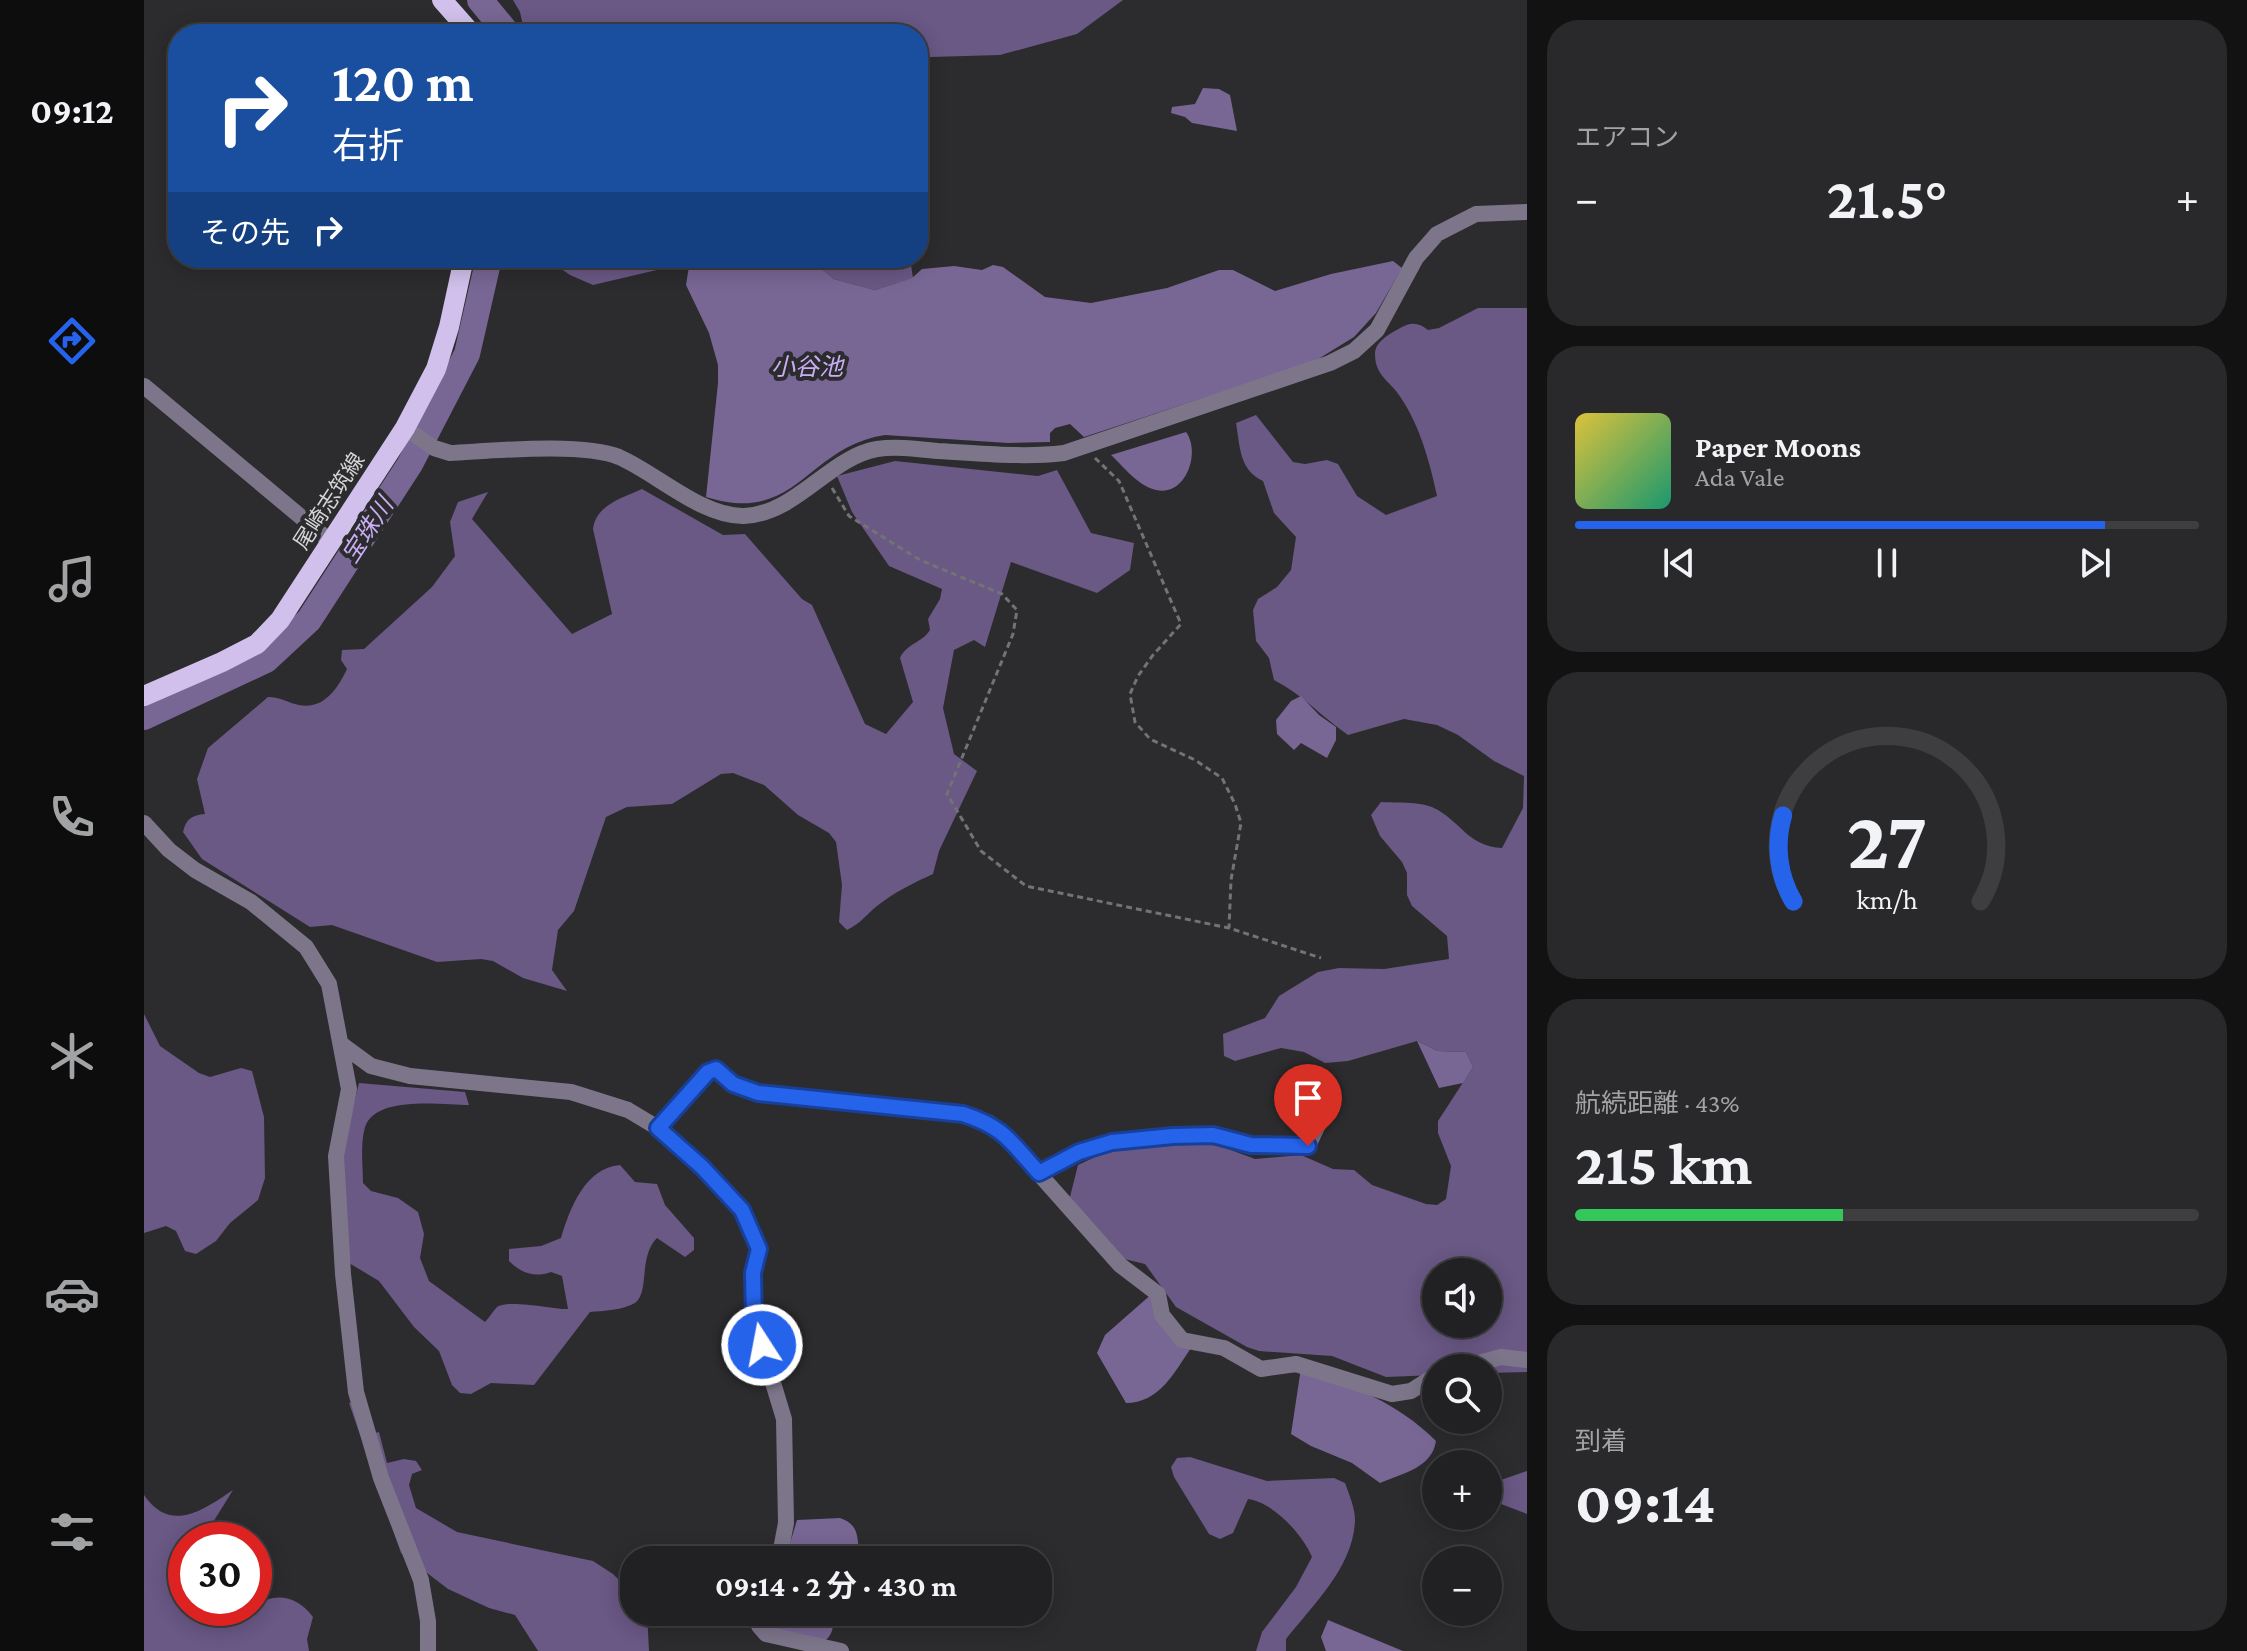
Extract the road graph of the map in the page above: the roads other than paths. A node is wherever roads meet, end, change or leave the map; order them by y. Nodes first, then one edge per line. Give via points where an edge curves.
1 (442, 0) edge
2 (463, 24) edge
3 (1527, 212) edge
4 (462, 268) edge
5 (144, 386) edge
6 (408, 430) junction
7 (331, 542) junction
8 (144, 696) edge
9 (144, 823) edge
10 (341, 1044) junction
11 (1322, 1116) dead end
12 (658, 1128) junction
13 (1039, 1173) junction
14 (1502, 1357) edge
15 (1527, 1360) edge
16 (1422, 1384) edge
17 (782, 1546) edge
18 (759, 1626) edge
19 (428, 1651) edge
20 (841, 1651) edge

1 - 2 main road
3 - 6 street via 1476,214 1437,234 1416,258 1372,336 1354,351 1313,370 1087,447 1032,457 875,450 853,458 771,511 741,516 701,505 618,457 589,450 450,453
4 - 6 main road, 尾崎志筑線 via 436,369
5 - 7 street
6 - 7 main road, 尾崎志筑線
7 - 8 main road, 尾崎志筑線 via 280,620 257,644
9 - 10 street via 195,870 251,902 306,947 329,984
10 - 12 street via 371,1066 410,1076 571,1092 628,1110
10 - 19 street via 349,1089 336,1156 356,1392 381,1478 421,1580
11 - 13 street via 1308,1146 1251,1145 1213,1135 1128,1140 1079,1152
12 - 13 street via 716,1069 733,1084 758,1093 963,1114 988,1122
12 - 17 street via 742,1210 759,1249 753,1273 754,1320 784,1419
13 - 16 street via 1120,1265 1158,1294 1162,1315 1182,1340 1224,1348 1261,1369 1296,1364 1392,1394
14 - 15 street
18 - 20 street via 766,1634

